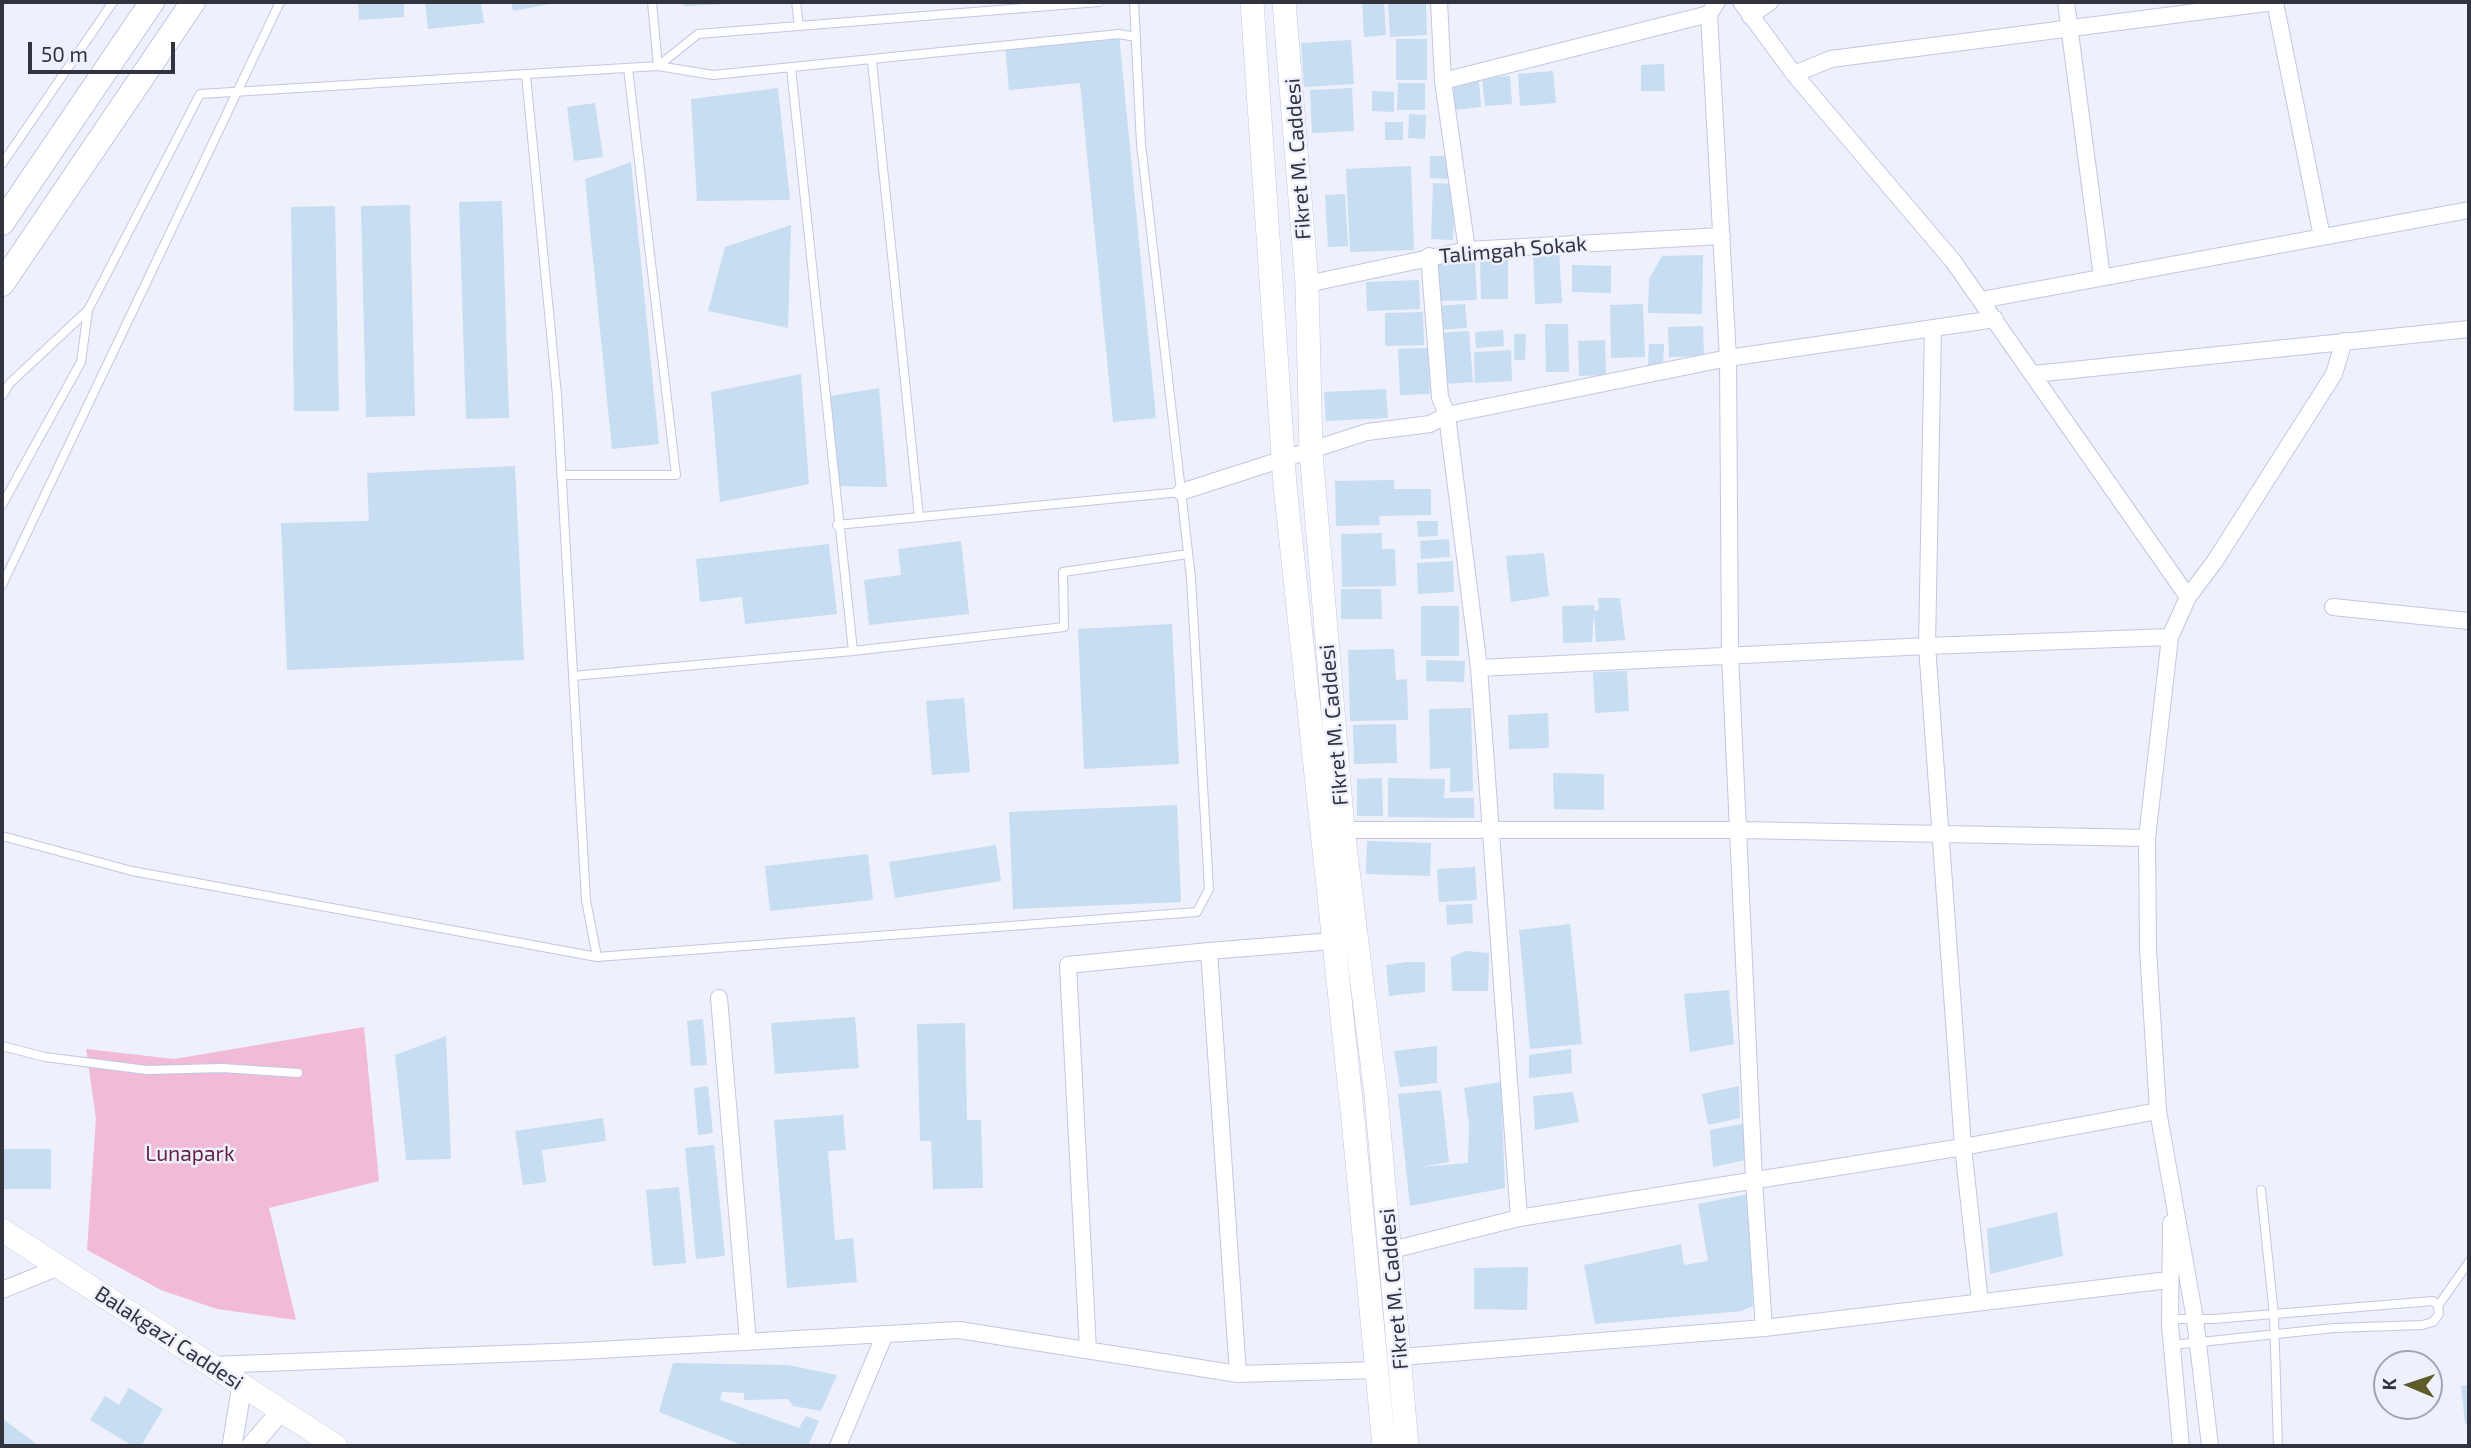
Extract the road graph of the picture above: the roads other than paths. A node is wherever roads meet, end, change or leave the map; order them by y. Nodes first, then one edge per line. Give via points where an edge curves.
1 (113, 2) edge
2 (152, 2) edge
3 (193, 2) edge
4 (280, 2) edge
5 (652, 2) edge
6 (796, 2) edge
7 (1099, 2) edge
8 (1134, 2) edge
9 (1252, 2) edge
10 (1284, 2) edge
11 (1439, 2) edge
12 (1741, 2) edge
13 (1770, 2) edge
14 (2066, 2) edge
15 (2274, 2) edge
16 (1713, 8) edge
17 (1750, 16) junction
18 (799, 26) junction
19 (2070, 29) junction
20 (1136, 37) junction
21 (872, 61) junction
22 (658, 66) junction
23 (628, 68) junction
24 (791, 68) junction
25 (1794, 74) junction
26 (526, 75) junction
27 (1443, 81) junction
28 (237, 92) junction
29 (2, 164) edge
30 (2469, 210) edge
31 (2, 223) edge
32 (1722, 236) junction
33 (2322, 237) junction
34 (1467, 250) junction
35 (1429, 256) junction
36 (2102, 277) junction
37 (2, 284) edge
38 (1307, 284) junction
39 (1981, 300) junction
40 (88, 310) junction
41 (1995, 319) junction
42 (1933, 328) junction
43 (2469, 329) edge
44 (2344, 341) junction
45 (1728, 358) junction
46 (2034, 374) junction
47 (2, 396) edge
48 (1447, 415) junction
49 (1311, 452) junction
50 (1284, 460) junction
51 (561, 475) junction
52 (1181, 492) junction
53 (2, 505) edge
54 (919, 517) junction
55 (837, 525) junction
56 (1188, 554) junction
57 (2, 585) edge
58 (2188, 597) junction
59 (2333, 607) dead end
60 (2469, 621) edge
61 (2170, 637) junction
62 (1927, 646) junction
63 (853, 651) junction
64 (1730, 655) junction
65 (1479, 668) junction
66 (573, 676) junction
67 (1343, 830) junction
68 (1740, 830) junction
69 (1489, 832) junction
70 (1941, 834) junction
71 (2, 836) edge
72 (2147, 838) junction
73 (1333, 941) junction
74 (1209, 951) junction
75 (597, 957) junction
76 (719, 998) dead end
77 (2, 1046) edge
78 (298, 1073) dead end
79 (2158, 1111) junction
80 (1963, 1147) junction
81 (1754, 1180) junction
82 (2171, 1186) junction
83 (2261, 1190) dead end
84 (1519, 1218) junction
85 (2, 1230) edge
86 (1392, 1250) junction
87 (2469, 1262) edge
88 (59, 1267) junction
89 (2169, 1280) junction
90 (2, 1290) edge
91 (1980, 1302) junction
92 (2438, 1306) junction
93 (2274, 1315) junction
94 (2170, 1319) junction
95 (2195, 1319) junction
96 (1764, 1328) junction
97 (885, 1334) junction
98 (2273, 1334) junction
99 (748, 1342) junction
100 (2197, 1342) junction
101 (2172, 1345) junction
102 (1088, 1350) junction
103 (1401, 1357) junction
104 (211, 1365) junction
105 (1378, 1370) junction
106 (1238, 1374) junction
107 (242, 1385) junction
108 (282, 1411) junction
109 (232, 1446) edge
110 (251, 1446) edge
111 (336, 1446) edge
112 (838, 1446) edge
113 (1384, 1446) edge
114 (1407, 1446) edge
115 (2181, 1446) edge
116 (2210, 1446) edge
117 (2278, 1446) edge

1 - 29 lane
2 - 31 main road
3 - 37 main road
4 - 28 lane
5 - 22 lane
6 - 18 lane
7 - 18 lane
8 - 20 lane
9 - 50 main road
10 - 38 main road, Fikret M. Caddesi
11 - 27 street
12 - 17 street
13 - 17 street
14 - 19 street
15 - 19 street
15 - 33 street
16 - 27 street
16 - 32 street
17 - 25 street
18 - 22 lane via 698,34
19 - 25 street via 1831,59
19 - 36 street
20 - 21 lane via 1119,34
20 - 52 lane via 1141,144
21 - 24 lane
21 - 54 lane
22 - 23 lane
22 - 24 lane via 713,75
23 - 26 lane
23 - 51 lane via 676,475
24 - 55 lane
25 - 39 street
26 - 28 lane
26 - 51 lane
27 - 34 street
28 - 40 lane via 200,94
28 - 57 lane
30 - 33 street
32 - 34 street, Talimgah Sokak
32 - 45 street
33 - 36 street
34 - 35 street, Talimgah Sokak
35 - 38 street, Talimgah Sokak
35 - 48 street via 1440,397
36 - 39 street
38 - 49 main road, Fikret M. Caddesi
39 - 41 street
40 - 47 lane via 10,383
40 - 53 lane via 81,362
41 - 42 street
41 - 46 street
42 - 45 street
42 - 62 street
43 - 44 street
44 - 46 street
44 - 58 street via 2334,374
45 - 48 street
45 - 64 street
46 - 58 street
48 - 49 street via 1430,424 1367,432
48 - 65 street
49 - 50 street
49 - 67 main road, Fikret M. Caddesi
50 - 52 street
50 - 73 main road
51 - 66 lane
52 - 54 lane
52 - 56 lane
54 - 55 lane
55 - 63 lane
56 - 63 lane via 1063,572 1064,627
56 - 75 lane via 1209,888 1197,912
58 - 61 street
59 - 60 street
61 - 62 street
61 - 72 street
62 - 64 street
62 - 70 street
63 - 66 lane
64 - 65 street
64 - 68 street
65 - 69 street
66 - 75 lane via 586,900
67 - 69 street
67 - 86 main road, Fikret M. Caddesi
68 - 69 street
68 - 70 street
68 - 81 street
69 - 84 street
70 - 72 street
70 - 80 street
71 - 75 lane via 132,871
72 - 79 street via 2148,950
73 - 74 street
73 - 105 main road
74 - 102 street via 1068,965
74 - 106 street
76 - 99 street
77 - 78 lane via 45,1057 147,1070
79 - 80 street
79 - 82 street
80 - 81 street
80 - 91 street
81 - 84 street
81 - 96 street
82 - 89 street
82 - 95 street
83 - 93 lane
84 - 86 street
85 - 88 main road, Balakgazi Caddesi
86 - 103 main road, Fikret M. Caddesi
87 - 92 lane
88 - 90 street
88 - 104 main road, Balakgazi Caddesi
89 - 91 street
89 - 94 street
91 - 96 street
92 - 93 lane via 2433,1301
92 - 98 lane via 2439,1314 2422,1325
93 - 95 lane
93 - 98 lane
94 - 95 lane
94 - 101 street
95 - 100 street
96 - 103 street
97 - 99 street
97 - 102 street via 960,1330
97 - 112 street
98 - 100 lane
98 - 117 lane
99 - 104 street
100 - 101 lane
100 - 116 street
101 - 115 street
102 - 106 street
103 - 114 main road, Fikret M. Caddesi
104 - 107 main road, Balakgazi Caddesi
105 - 106 street
105 - 113 main road
107 - 108 main road, Balakgazi Caddesi
107 - 109 street
108 - 110 street
108 - 111 main road, Balakgazi Caddesi

